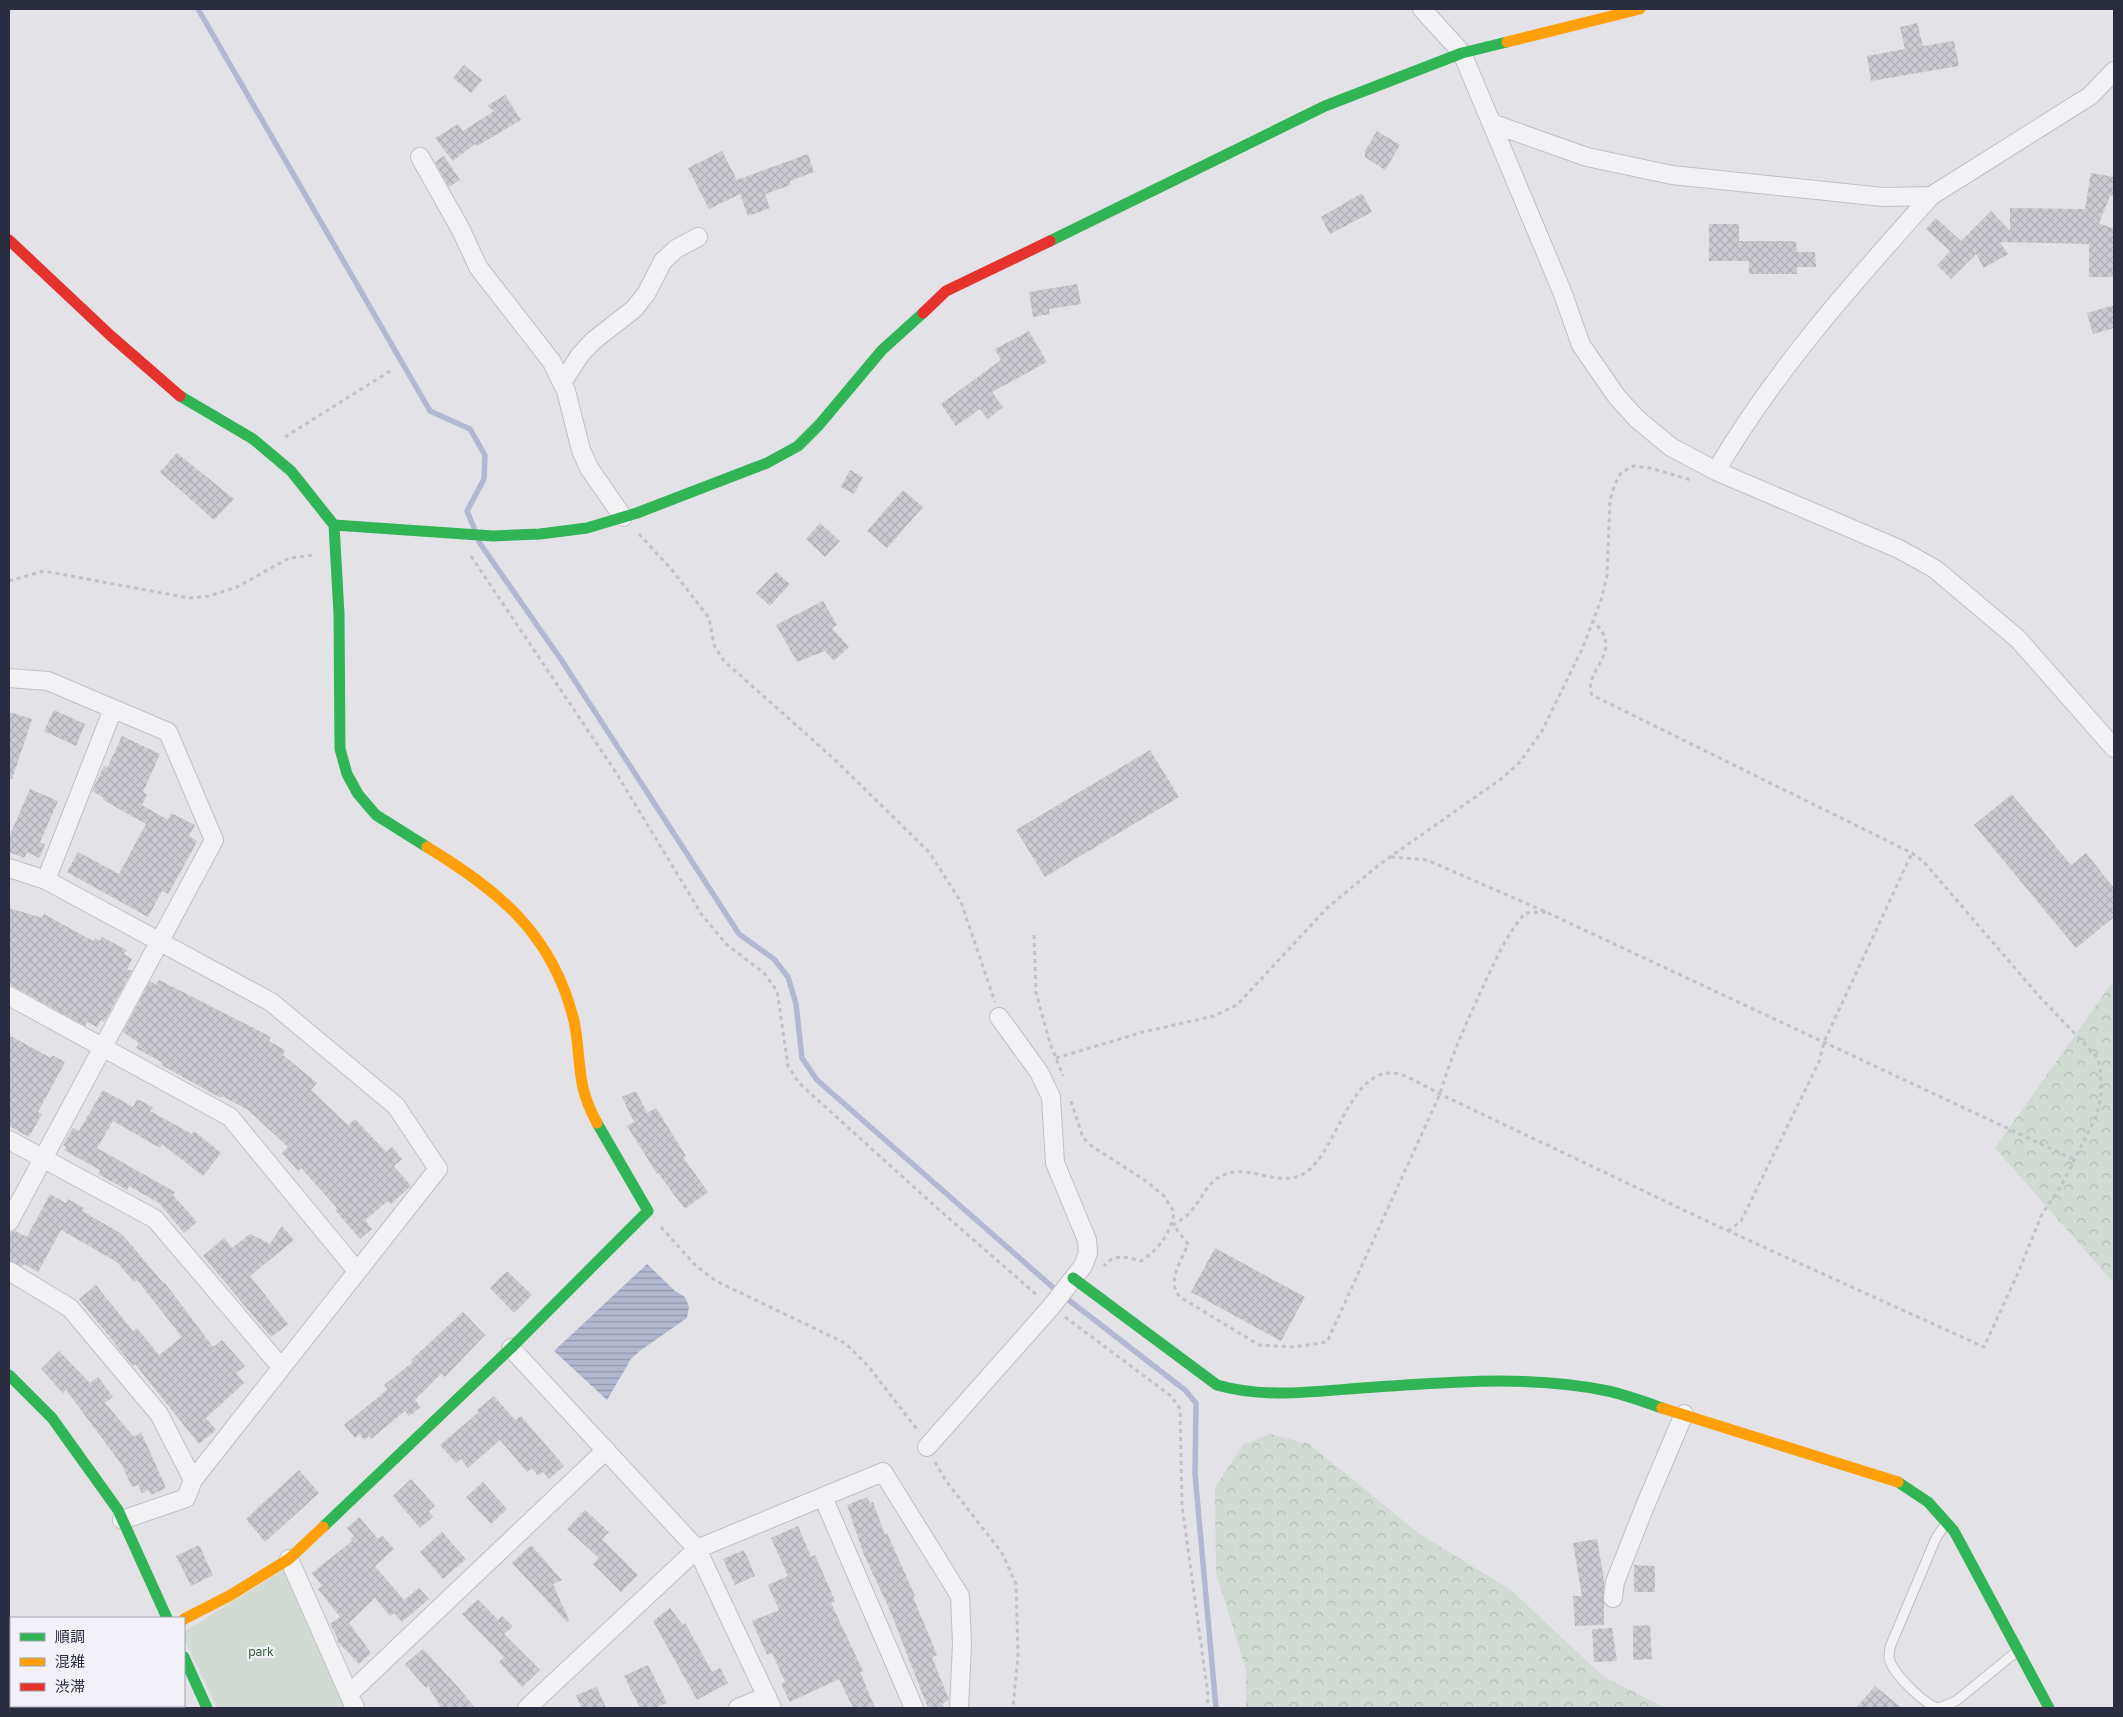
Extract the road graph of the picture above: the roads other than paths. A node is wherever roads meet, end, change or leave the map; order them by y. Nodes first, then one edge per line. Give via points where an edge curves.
1 (1422, 9) edge
2 (1640, 9) edge
3 (1462, 53) junction
4 (2114, 71) edge
5 (1491, 123) junction
6 (420, 157) dead end
7 (1931, 196) junction
8 (698, 237) dead end
9 (9, 240) edge
10 (562, 384) junction
11 (1716, 471) junction
12 (623, 517) junction
13 (334, 526) junction
14 (9, 678) edge
15 (113, 709) junction
16 (2114, 748) edge
17 (9, 868) edge
18 (46, 880) junction
19 (160, 940) junction
20 (9, 996) edge
21 (1000, 1017) road end
22 (102, 1048) junction
23 (9, 1140) edge
24 (43, 1158) junction
25 (9, 1222) edge
26 (9, 1271) edge
27 (357, 1271) junction
28 (1079, 1282) junction
29 (511, 1348) junction
30 (281, 1368) junction
31 (9, 1375) edge
32 (1684, 1414) junction
33 (926, 1447) road end
34 (606, 1450) junction
35 (193, 1480) junction
36 (823, 1497) junction
37 (122, 1520) junction
38 (1948, 1522) junction
39 (697, 1549) junction
40 (290, 1558) junction
41 (1613, 1598) dead end
42 (167, 1617) edge
43 (185, 1618) edge
44 (2018, 1650) junction
45 (185, 1659) edge
46 (352, 1701) edge
47 (769, 1702) edge
48 (207, 1708) edge
49 (527, 1708) edge
50 (738, 1708) edge
51 (914, 1708) edge
52 (959, 1708) edge
53 (1938, 1708) edge
54 (2049, 1708) edge

1 - 3 street
2 - 3 street
3 - 5 street
3 - 12 street via 1325,106 946,291 882,350 798,446 766,463
4 - 7 street via 2090,96
5 - 7 street via 1587,158 1672,175 1883,197
5 - 11 street via 1581,345 1617,397 1637,419 1671,447
6 - 10 street via 478,267 539,344
7 - 11 street via 1796,353 1735,438
8 - 10 street via 676,249 663,261 640,301 593,341
9 - 13 street via 182,398 253,438 266,449 291,471
10 - 12 street via 589,468
11 - 16 street via 1890,545 1935,569 2018,638
12 - 13 street via 587,528 493,536
13 - 29 street via 339,614 340,749 347,774 358,794 376,815 510,906 542,945 558,974 571,1009 585,1093 592,1114 648,1211
14 - 15 street via 48,681
15 - 18 street
15 - 19 street via 168,732 214,840
17 - 18 street
18 - 19 street
19 - 22 street
19 - 27 street via 279,1008 396,1106 438,1169
20 - 22 street
21 - 28 street via 1039,1072 1051,1097 1055,1163 1087,1240 1088,1253
22 - 24 street
22 - 27 street via 230,1117
23 - 24 street
24 - 25 street
24 - 30 street via 155,1219
26 - 35 street via 70,1308 159,1414
27 - 30 street
28 - 32 street via 1217,1385 1229,1389 1257,1393 1412,1384 1549,1382 1609,1391
28 - 33 street via 1051,1307
29 - 34 street
29 - 40 street
30 - 35 street
31 - 37 street via 52,1418
32 - 38 street via 1898,1482 1928,1502
32 - 41 street via 1615,1582
34 - 39 street
34 - 46 street
35 - 37 street via 186,1498
36 - 39 street
36 - 51 street
36 - 52 street via 883,1472 960,1596
37 - 42 street
38 - 44 street
38 - 53 lane via 1936,1538 1890,1647 1889,1658 1893,1669 1927,1705
39 - 47 street
39 - 49 street
40 - 43 street
40 - 46 street
44 - 53 lane via 1956,1701
44 - 54 street
45 - 48 street
47 - 50 street

